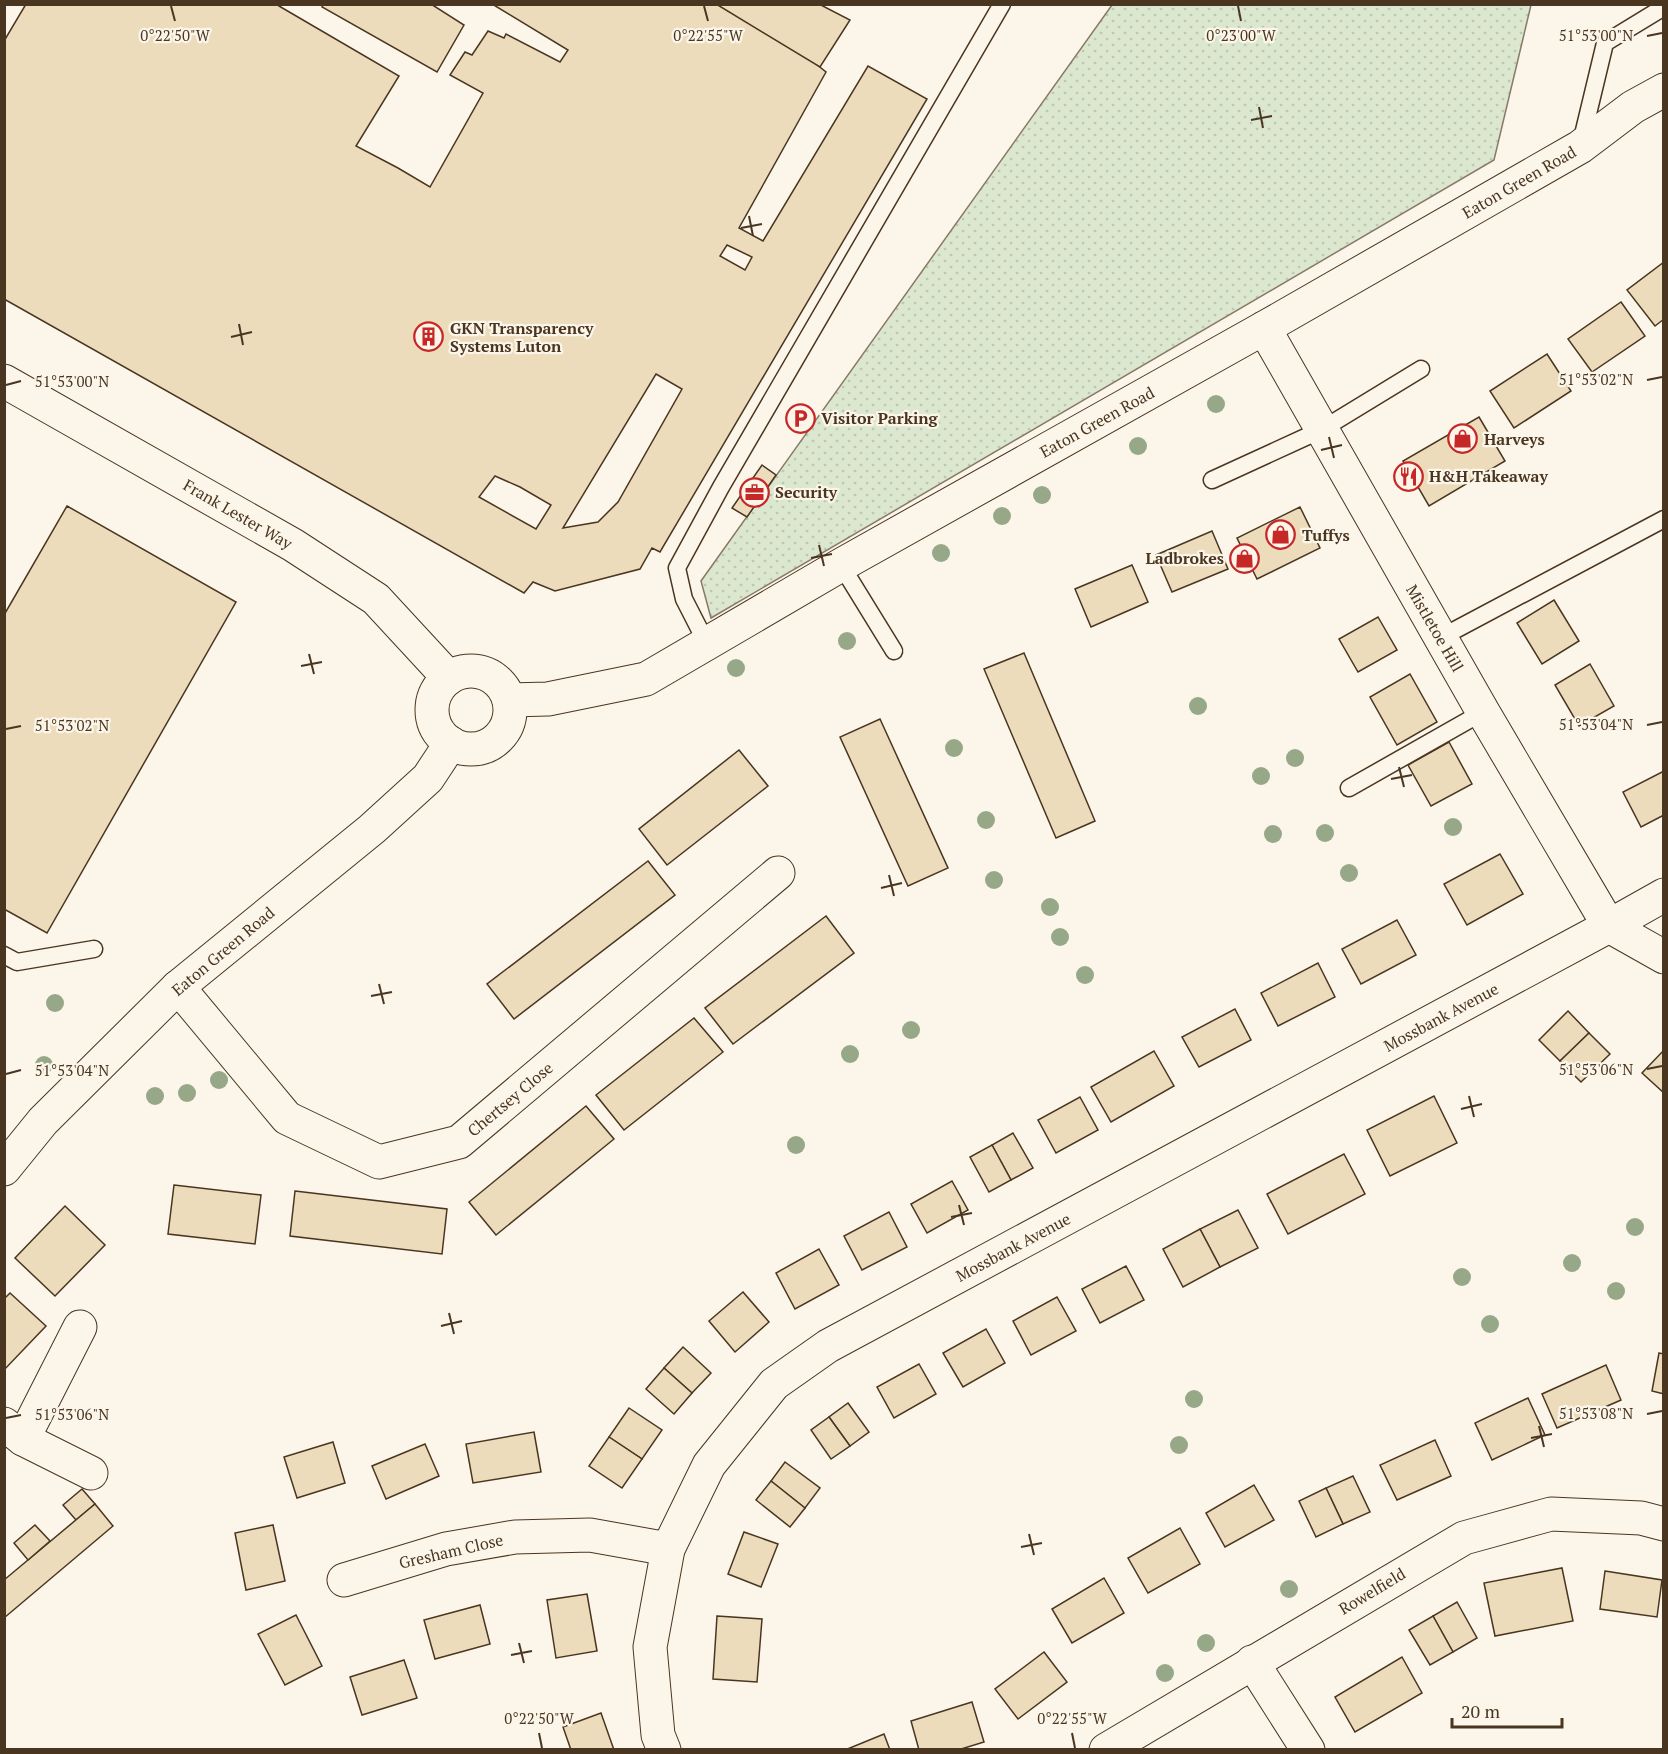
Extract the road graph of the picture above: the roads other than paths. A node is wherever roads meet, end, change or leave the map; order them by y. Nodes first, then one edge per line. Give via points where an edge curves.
1 (1002, 4) edge
2 (1664, 8) edge
3 (1664, 90) edge
4 (1580, 147) junction
5 (1264, 328) junction
6 (1421, 369) dead end
7 (4, 381) edge
8 (1321, 430) junction
9 (1212, 480) dead end
10 (1664, 519) edge
11 (842, 565) junction
12 (1440, 638) junction
13 (708, 644) junction
14 (894, 651) dead end
15 (449, 678) junction
16 (509, 700) junction
17 (1483, 712) junction
18 (451, 743) junction
19 (1349, 788) dead end
20 (778, 873) dead end
21 (1664, 895) edge
22 (1609, 926) junction
23 (94, 949) dead end
24 (4, 955) edge
25 (1664, 957) edge
26 (178, 987) junction
27 (4, 1169) edge
28 (80, 1327) dead end
29 (14, 1431) edge
30 (92, 1473) dead end
31 (1664, 1524) edge
32 (668, 1549) junction
33 (344, 1580) dead end
34 (1252, 1662) junction
35 (664, 1749) edge
36 (1106, 1749) edge
37 (1308, 1749) edge

1 - 13 lane via 677,568 684,599
2 - 4 lane via 1605,43
3 - 4 street, Eaton Green Road via 1633,107
4 - 5 street, Eaton Green Road
5 - 8 street, Mistletoe Hill
5 - 11 street, Eaton Green Road
6 - 8 lane
7 - 15 street, Frank Lester Way via 293,545 376,599
8 - 9 lane
8 - 12 street, Mistletoe Hill
10 - 12 lane
11 - 13 street, Eaton Green Road
11 - 14 lane
12 - 17 street, Mistletoe Hill
13 - 16 street, Eaton Green Road via 646,679 548,699
15 - 16 street via 465,671 483,672 502,686
15 - 18 street via 439,687 432,711 434,724
16 - 18 street via 507,724 490,744 463,748
17 - 19 lane
17 - 22 street, Mistletoe Hill
18 - 26 street, Eaton Green Road via 429,778 372,829
20 - 26 street, Chertsey Close via 459,1142 379,1161 287,1118
21 - 22 street, Mossbank Avenue
22 - 25 street
22 - 32 street, Mossbank Avenue via 828,1346 774,1384 709,1465
23 - 24 lane via 17,963
26 - 27 street, Eaton Green Road via 43,1121
28 - 29 street
29 - 30 street
31 - 34 street, Rowelfield via 1641,1518 1551,1514 1464,1538
32 - 33 street, Gresham Close via 590,1535 515,1537 446,1549
32 - 35 street, Mossbank Avenue via 650,1647 658,1735
34 - 36 street, Rowelfield
34 - 37 street

